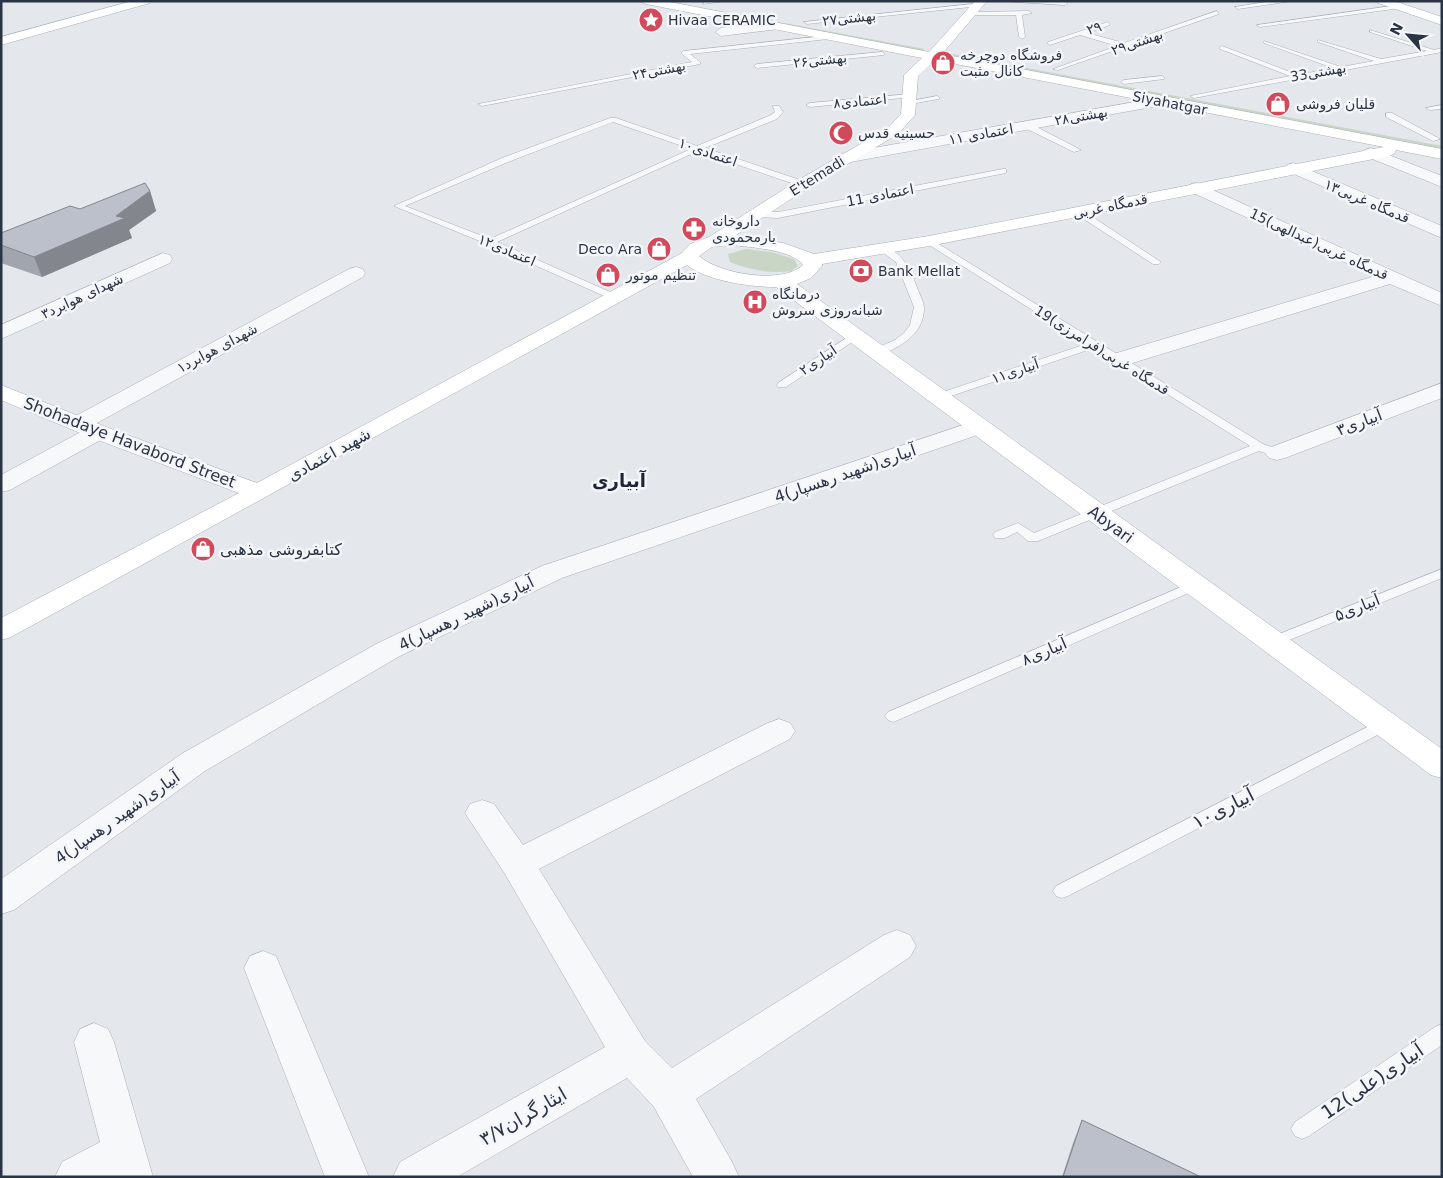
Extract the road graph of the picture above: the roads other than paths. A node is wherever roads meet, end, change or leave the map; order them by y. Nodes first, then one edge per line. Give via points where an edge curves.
1 (146, 1) edge
2 (646, 1) edge
3 (723, 1) edge
4 (1004, 1) edge
5 (1289, 1) edge
6 (1382, 1) edge
7 (701, 2) edge
8 (1064, 3) dead end
9 (978, 6) edge
10 (1238, 7) dead end
11 (1399, 7) junction
12 (1019, 13) junction
13 (1029, 13) dead end
14 (1217, 13) dead end
15 (1442, 21) edge
16 (807, 22) junction
17 (1108, 24) dead end
18 (1260, 25) dead end
19 (775, 26) junction
20 (961, 27) junction
21 (943, 31) dead end
22 (1372, 31) dead end
23 (721, 32) dead end
24 (1080, 33) junction
25 (874, 34) junction
26 (889, 35) dead end
27 (835, 37) junction
28 (1022, 37) dead end
29 (1, 41) edge
30 (1320, 41) dead end
31 (1266, 42) dead end
32 (863, 43) junction
33 (1050, 43) dead end
34 (1126, 46) junction
35 (1222, 48) dead end
36 (1442, 50) edge
37 (938, 51) junction
38 (972, 51) junction
39 (1433, 51) junction
40 (882, 54) junction
41 (1380, 61) junction
42 (757, 66) dead end
43 (1338, 68) junction
44 (904, 69) junction
45 (1056, 69) junction
46 (1296, 76) junction
47 (1162, 78) dead end
48 (1124, 82) junction
49 (1194, 96) junction
50 (937, 98) dead end
51 (910, 99) junction
52 (1163, 101) junction
53 (482, 104) dead end
54 (810, 105) dead end
55 (1442, 107) edge
56 (776, 108) dead end
57 (1430, 108) dead end
58 (1389, 115) dead end
59 (1062, 120) junction
60 (1290, 120) junction
61 (1028, 126) junction
62 (997, 127) dead end
63 (1439, 140) edge
64 (699, 148) junction
65 (1408, 148) junction
66 (1077, 150) dead end
67 (1371, 153) junction
68 (1442, 154) edge
69 (845, 158) junction
70 (1293, 168) junction
71 (1003, 171) dead end
72 (1442, 182) edge
73 (803, 184) junction
74 (1197, 188) junction
75 (398, 206) joint
76 (1079, 212) junction
77 (756, 214) junction
78 (778, 215) junction
79 (772, 224) dead end
80 (1442, 233) edge
81 (715, 241) junction
82 (929, 241) junction
83 (490, 242) junction
84 (883, 248) junction
85 (689, 257) junction
86 (163, 259) dead end
87 (811, 260) junction
88 (1156, 262) dead end
89 (705, 270) junction
90 (356, 273) dead end
91 (654, 275) junction
92 (1392, 277) junction
93 (780, 281) junction
94 (614, 297) junction
95 (1442, 300) edge
96 (1, 333) edge
97 (854, 336) junction
98 (1093, 345) junction
99 (876, 352) junction
100 (1118, 360) junction
101 (782, 385) dead end
102 (1442, 390) edge
103 (1, 392) edge
104 (938, 397) junction
105 (978, 427) junction
106 (88, 428) junction
107 (1268, 450) junction
108 (1, 485) edge
109 (258, 492) junction
110 (1096, 513) junction
111 (1000, 535) dead end
112 (1442, 573) edge
113 (1194, 585) junction
114 (1, 630) edge
115 (1272, 642) junction
116 (893, 716) dead end
117 (1385, 724) junction
118 (779, 732) dead end
119 (1442, 766) edge
120 (482, 813) dead end
121 (517, 864) junction
122 (1062, 891) dead end
123 (1, 899) edge
124 (897, 946) dead end
125 (263, 968) dead end
126 (1442, 1033) edge
127 (94, 1042) dead end
128 (631, 1054) junction
129 (669, 1092) junction
130 (1302, 1129) dead end
131 (127, 1165) edge
132 (77, 1177) edge
133 (347, 1177) edge
134 (415, 1177) edge
135 (717, 1177) edge

1 - 29 street
2 - 19 street
3 - 7 lane
4 - 8 lane
5 - 10 lane
6 - 11 street
7 - 16 street, Siyahatgar
9 - 12 lane, ۲۷بهشتی
9 - 16 lane, ۲۷بهشتی
9 - 20 street
11 - 15 street
11 - 18 lane
12 - 13 lane, ۲۷بهشتی
12 - 28 lane
14 - 34 lane, ۲۹بهشتی
16 - 25 street, Siyahatgar
17 - 24 lane, ۲۹
19 - 23 street
19 - 27 street
20 - 21 street
20 - 37 street
20 - 38 street via 957,44
22 - 39 lane
24 - 33 lane, ۲۹
24 - 34 lane
25 - 26 street
25 - 37 street, Siyahatgar
27 - 32 street
27 - 53 lane, ۲۴بهشتی via 684,53 698,63
30 - 41 lane
31 - 43 lane
32 - 37 street
32 - 40 street
34 - 45 lane, ۲۹بهشتی
35 - 46 lane
36 - 39 lane, 33بهشتی
37 - 38 street, Siyahatgar
37 - 44 street
37 - 52 street, Siyahatgar
38 - 45 street, Siyahatgar
39 - 41 lane, 33بهشتی
40 - 42 lane, ۲۶بهشتی
40 - 44 street
41 - 43 lane, 33بهشتی
43 - 46 lane, 33بهشتی
44 - 51 street, E'temadi
45 - 48 street, Siyahatgar
46 - 49 lane, 33بهشتی
47 - 48 lane
48 - 49 street, Siyahatgar
49 - 60 street, Siyahatgar
50 - 51 lane, اعتمادی۸
51 - 54 lane, اعتمادی۸
51 - 69 street, E'temadi via 908,115 893,132
52 - 59 street, ۲۸بهشتی
52 - 60 street, Siyahatgar
55 - 57 lane
56 - 64 lane via 779,112 774,117
58 - 63 lane
59 - 61 street, ۲۸بهشتی
59 - 62 lane
60 - 63 street, Siyahatgar
60 - 65 street, Siyahatgar
61 - 66 lane
61 - 69 street, ۱۱ اعتمادی
64 - 73 lane, اعتمادی۱۰
64 - 75 lane, اعتمادی۱۰ via 613,120 505,160
64 - 83 lane
65 - 67 street, قدمگاه غربی
65 - 68 street, Siyahatgar
67 - 70 street, قدمگاه غربی
67 - 72 street
69 - 73 street, E'temadi
70 - 74 street, قدمگاه غربی
70 - 80 street, قدمگاه غربی۱۳
71 - 78 lane, 11 اعتمادی
73 - 77 street, E'temadi
74 - 76 street, قدمگاه غربی
74 - 92 street, 15قدمگاه غربی(عبدالهی)
75 - 83 lane, اعتمادی۱۲
76 - 82 street, قدمگاه غربی
76 - 88 lane
77 - 78 lane, 11 اعتمادی
77 - 81 street, E'temadi
78 - 79 lane
81 - 85 street, شهید اعتمادی via 692,250
81 - 87 street via 732,240 769,246 804,255
82 - 84 street, قدمگاه غربی
82 - 98 lane, 19قدمگاه غربی(فرامرزی)
83 - 94 lane, اعتمادی۱۲
84 - 87 street, قدمگاه غربی
84 - 99 lane via 900,260 919,307 915,325 908,336
85 - 89 street
85 - 91 street, شهید اعتمادی
86 - 96 street, ۳شهدای هوابرد
87 - 93 street via 813,266 808,273
89 - 91 street
89 - 93 street
90 - 106 street, شهدای هوابرد۱
91 - 94 street, شهید اعتمادی
92 - 95 street, 15قدمگاه غربی(عبدالهی)
92 - 100 street
93 - 97 street, Abyari
94 - 109 street, شهید اعتمادی
97 - 99 street, Abyari
97 - 101 lane, آبیاری۲
98 - 100 lane, 19قدمگاه غربی(فرامرزی)
98 - 104 lane, آبیاری۱۱
99 - 104 street, Abyari
100 - 107 lane, 19قدمگاه غربی(فرامرزی)
102 - 107 street, آبیاری۳
103 - 106 street, Shohadaye Havabord Street
104 - 105 street, Abyari
105 - 110 street, Abyari
105 - 123 street, 4آبیاری(شهید رهسپار) via 552,572 388,650 194,762
106 - 108 street, شهدای هوابرد۱
106 - 109 street, Shohadaye Havabord Street
107 - 110 lane, آبیاری۳
109 - 114 street, شهید اعتمادی
110 - 111 lane, آبیاری۳ via 1033,538 1018,528
110 - 113 street, Abyari
112 - 115 lane, آبیاری۵
113 - 115 street, Abyari
113 - 116 lane, آبیاری۸
115 - 117 street, Abyari
117 - 119 street, Abyari
117 - 122 lane, آبیاری۱۰
118 - 121 street
120 - 121 street
121 - 128 street
124 - 129 street
125 - 133 street
126 - 130 lane, 12آبیاری(علی)
127 - 131 street
128 - 129 street
128 - 134 street, ایثارگران۳/۷
129 - 135 street
131 - 132 street

